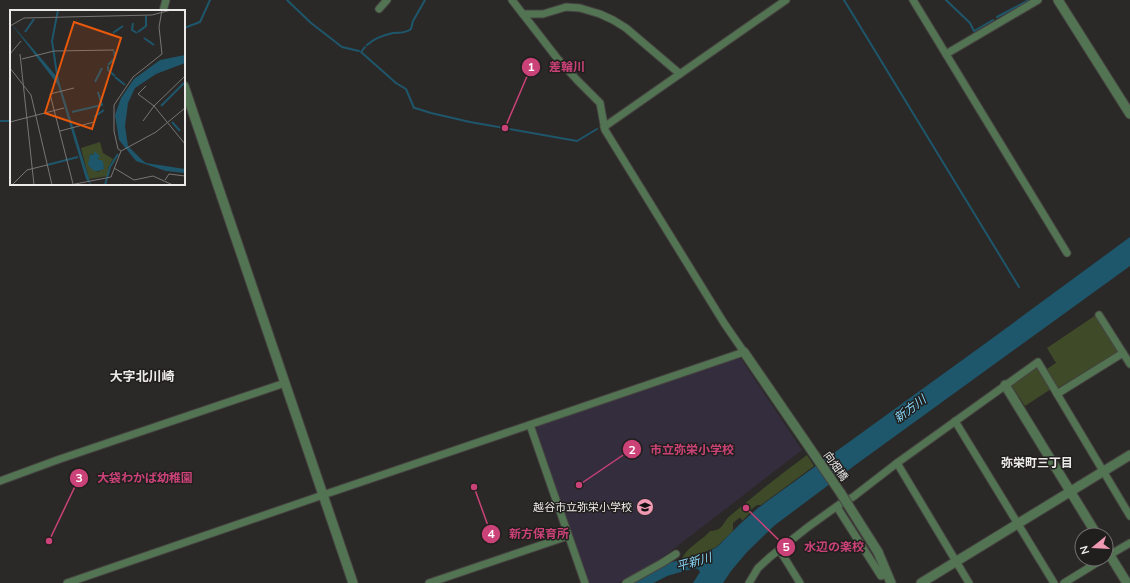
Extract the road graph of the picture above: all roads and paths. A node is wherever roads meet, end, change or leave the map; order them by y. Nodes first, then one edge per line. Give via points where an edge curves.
1 (165, 0) edge
2 (387, 0) edge
3 (512, 0) edge
4 (786, 0) edge
5 (913, 0) edge
6 (1038, 0) edge
7 (1058, 0) edge
8 (379, 9) dead end
9 (163, 10) edge
10 (523, 14) junction
11 (946, 54) junction
12 (680, 74) junction
13 (185, 89) edge
14 (1130, 114) edge
15 (604, 127) junction
16 (1067, 253) dead end
17 (1099, 315) dead end
18 (744, 352) junction
19 (1123, 353) junction
20 (1130, 364) edge
21 (285, 383) junction
22 (1005, 385) junction
23 (1057, 394) junction
24 (956, 421) junction
25 (530, 424) junction
26 (1130, 455) edge
27 (897, 463) junction
28 (1103, 471) junction
29 (0, 481) edge
30 (1070, 491) junction
31 (323, 495) junction
32 (837, 507) junction
33 (1130, 516) edge
34 (1018, 524) junction
35 (1092, 527) edge
36 (568, 536) junction
37 (1130, 543) edge
38 (779, 549) junction
39 (1114, 551) edge
40 (676, 554) dead end
41 (956, 562) junction
42 (1114, 566) edge
43 (1088, 567) edge
44 (889, 579) edge
45 (67, 583) edge
46 (353, 583) edge
47 (429, 583) edge
48 (585, 583) edge
49 (626, 583) edge
50 (749, 583) edge
51 (800, 583) edge
52 (921, 583) edge
53 (969, 583) edge
54 (1054, 583) edge
55 (1064, 583) edge
56 (1127, 583) edge

1 - 9 street
2 - 8 street
3 - 10 street
4 - 12 street
5 - 11 street
6 - 11 street
7 - 14 street
10 - 12 street via 543,14 566,7 600,14 626,28
10 - 15 street via 557,58 600,103
11 - 16 street
12 - 15 street
13 - 21 street
15 - 18 street
17 - 19 street
18 - 25 street
18 - 44 street, 向畑橋, bridge via 840,492 878,552
19 - 20 street
19 - 23 street
21 - 29 street
21 - 31 street
22 - 23 street via 1038,362
22 - 24 street
22 - 30 street
23 - 28 street
24 - 27 street
24 - 34 street
25 - 31 street
25 - 36 street
26 - 28 street
27 - 32 street
27 - 41 street
28 - 30 street
28 - 33 street
30 - 34 street
30 - 35 street
31 - 45 street
31 - 46 street
32 - 38 street
32 - 44 street via 881,576
34 - 41 street
34 - 54 street
36 - 47 street
36 - 48 street
37 - 39 street
38 - 50 street via 758,568
38 - 51 street
40 - 49 street
41 - 52 street
41 - 53 street
42 - 56 street
43 - 55 street

